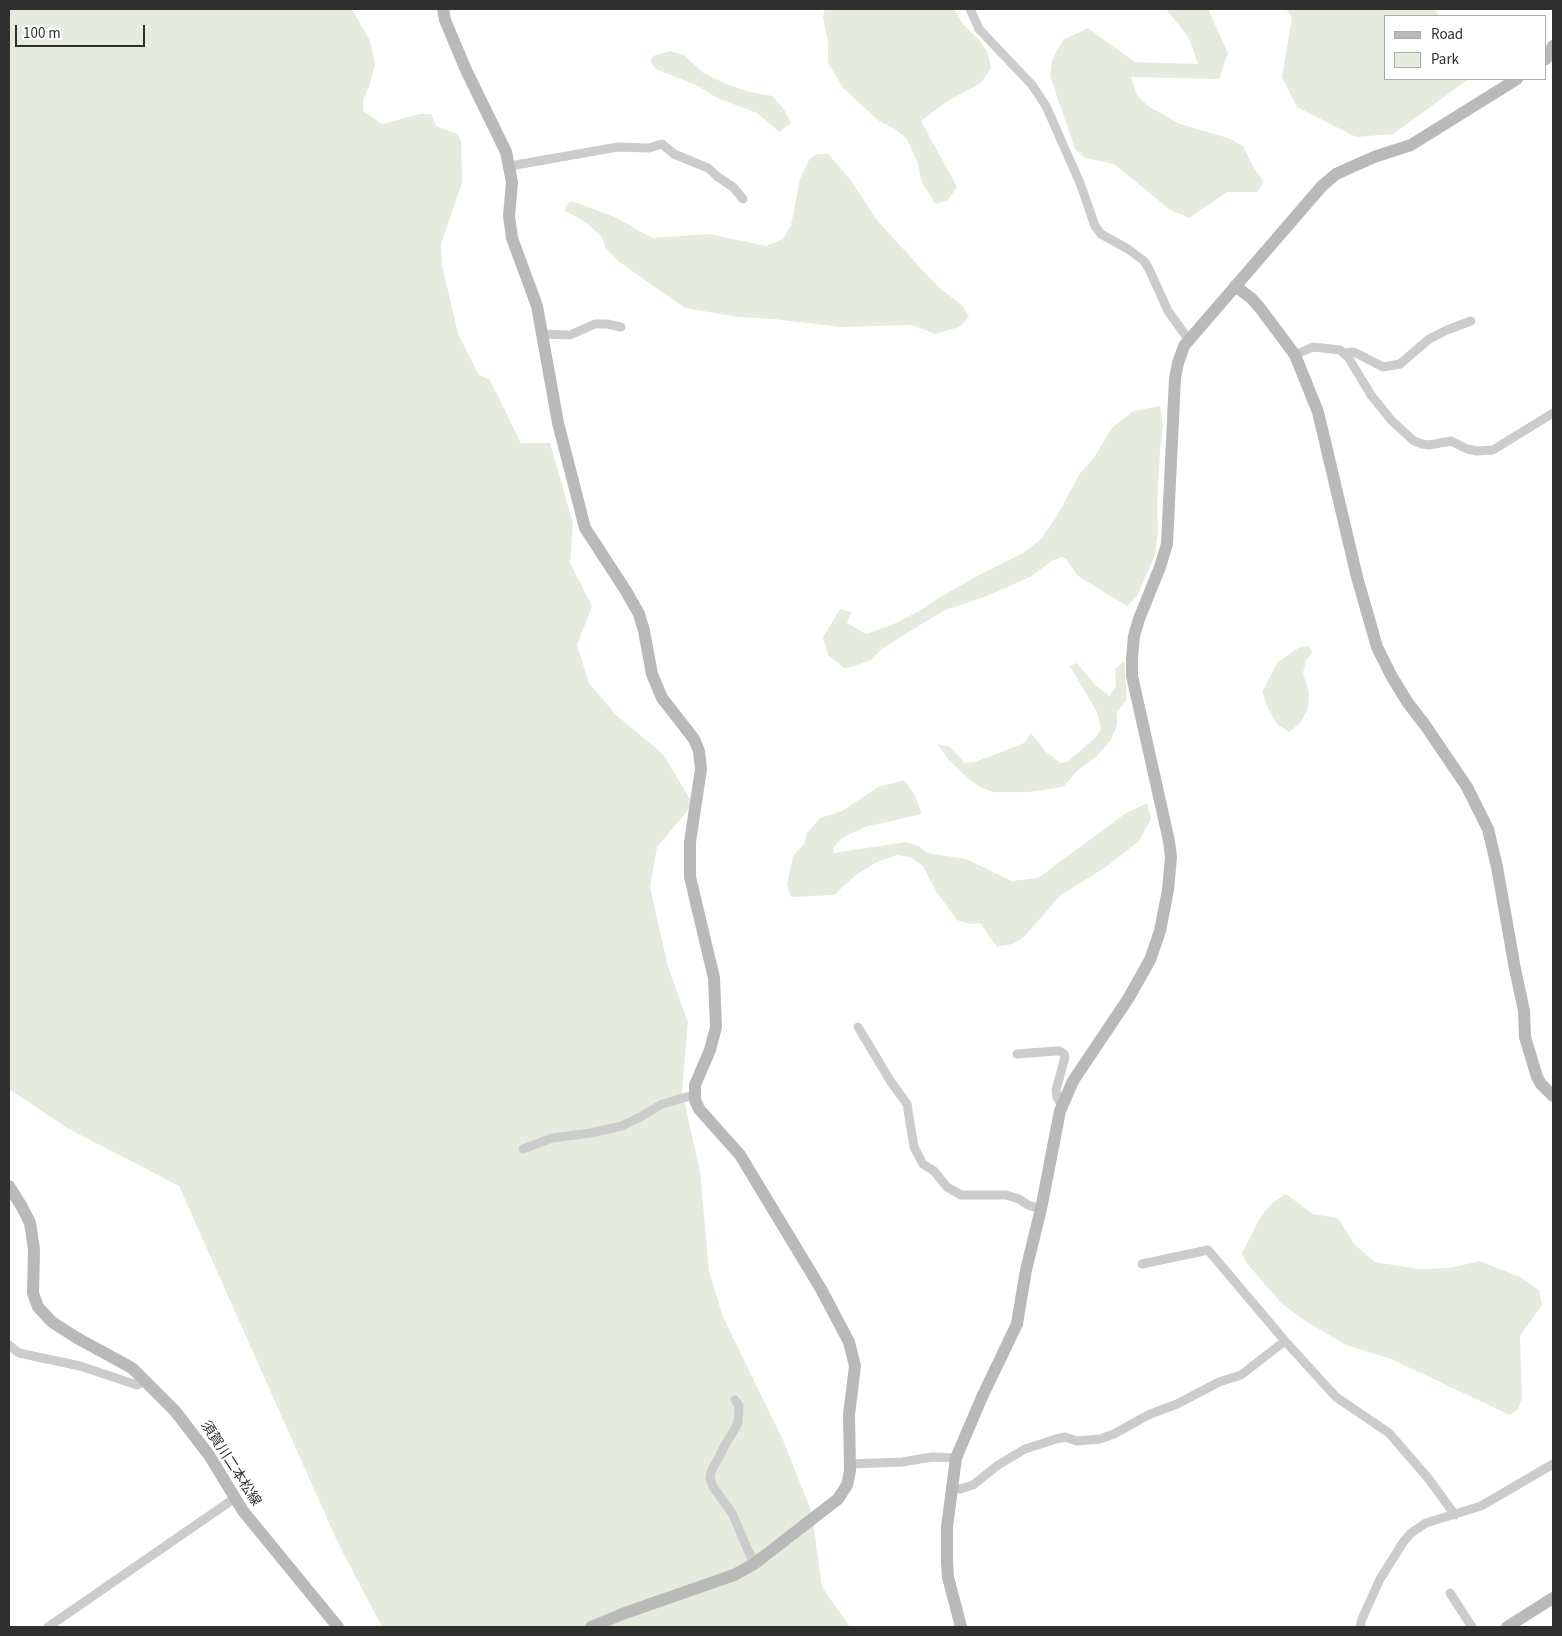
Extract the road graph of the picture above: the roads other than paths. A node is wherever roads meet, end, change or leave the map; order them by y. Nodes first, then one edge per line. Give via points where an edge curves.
1 (443, 9) edge
2 (970, 9) edge
3 (1553, 46) edge
4 (1547, 57) edge
5 (1515, 80) edge
6 (510, 166) junction
7 (742, 199) dead end
8 (1235, 286) junction
9 (1472, 321) dead end
10 (621, 327) dead end
11 (542, 334) junction
12 (1189, 340) junction
13 (1344, 353) junction
14 (1295, 355) junction
15 (1553, 413) edge
16 (858, 1026) dead end
17 (1017, 1054) dead end
18 (694, 1095) junction
19 (1553, 1096) edge
20 (1062, 1106) junction
21 (523, 1149) dead end
22 (9, 1186) edge
23 (1041, 1209) junction
24 (1142, 1264) dead end
25 (1284, 1342) junction
26 (9, 1345) edge
27 (146, 1381) junction
28 (735, 1400) dead end
29 (956, 1458) junction
30 (851, 1464) junction
31 (1553, 1464) edge
32 (951, 1488) junction
33 (235, 1498) junction
34 (1455, 1515) junction
35 (754, 1564) junction
36 (1450, 1594) dead end
37 (1553, 1598) edge
38 (48, 1627) edge
39 (338, 1627) edge
40 (591, 1627) edge
41 (961, 1627) edge
42 (1360, 1627) edge
43 (1472, 1627) edge
44 (1507, 1627) edge

1 - 6 street via 466,70 502,141
2 - 12 street via 979,29 1032,84 1046,106 1100,234 1144,261 1168,311
3 - 4 street
5 - 8 street via 1411,145 1336,174
6 - 7 street via 662,144 674,154 708,168 733,187
6 - 11 street via 512,238 537,306
8 - 12 street
8 - 14 street via 1260,308
9 - 13 street via 1429,339 1400,364 1383,367 1353,352
10 - 11 street via 595,324 570,336
11 - 18 street via 558,423 585,528 633,603 644,631 656,686 665,704 694,739 701,758 690,842 690,877 714,978 716,1027
12 - 20 street via 1184,346 1175,378 1167,544 1139,619 1132,658 1132,676 1169,841 1168,890 1150,960 1128,1000 1073,1081
13 - 14 street via 1313,347
13 - 15 street via 1392,421 1422,444 1451,441 1466,449 1493,450
14 - 19 street via 1318,412 1377,647 1408,703 1467,787 1488,829 1524,1011 1525,1037 1537,1077
16 - 23 street via 907,1104 914,1148 923,1164 934,1171 947,1187 961,1195 1006,1195
17 - 20 street via 1060,1051 1064,1054 1056,1090
18 - 21 street via 662,1104 622,1126 552,1138
18 - 30 street via 699,1109 740,1155 849,1342 855,1366 849,1415
20 - 23 street
22 - 27 street, 須賀川二本松線 via 31,1228 33,1293 38,1307 52,1322 132,1368
23 - 29 street via 1017,1324
24 - 25 street via 1208,1250
25 - 32 street via 1240,1375 1148,1415 1114,1434 1077,1441 1065,1437 1025,1449 973,1485
25 - 34 street via 1336,1398 1389,1433
26 - 27 street via 19,1353 80,1366 137,1385
27 - 33 street, 須賀川二本松線 via 194,1434
28 - 35 street via 739,1406 738,1424 710,1478 732,1513
29 - 30 street
29 - 32 street
30 - 35 street via 847,1485 838,1499
31 - 34 street via 1485,1504
32 - 41 street via 947,1527 948,1576
33 - 38 street
33 - 39 street, 須賀川二本松線
34 - 42 street via 1426,1523 1404,1541 1380,1579
35 - 40 street via 734,1575
36 - 43 street
37 - 44 street

